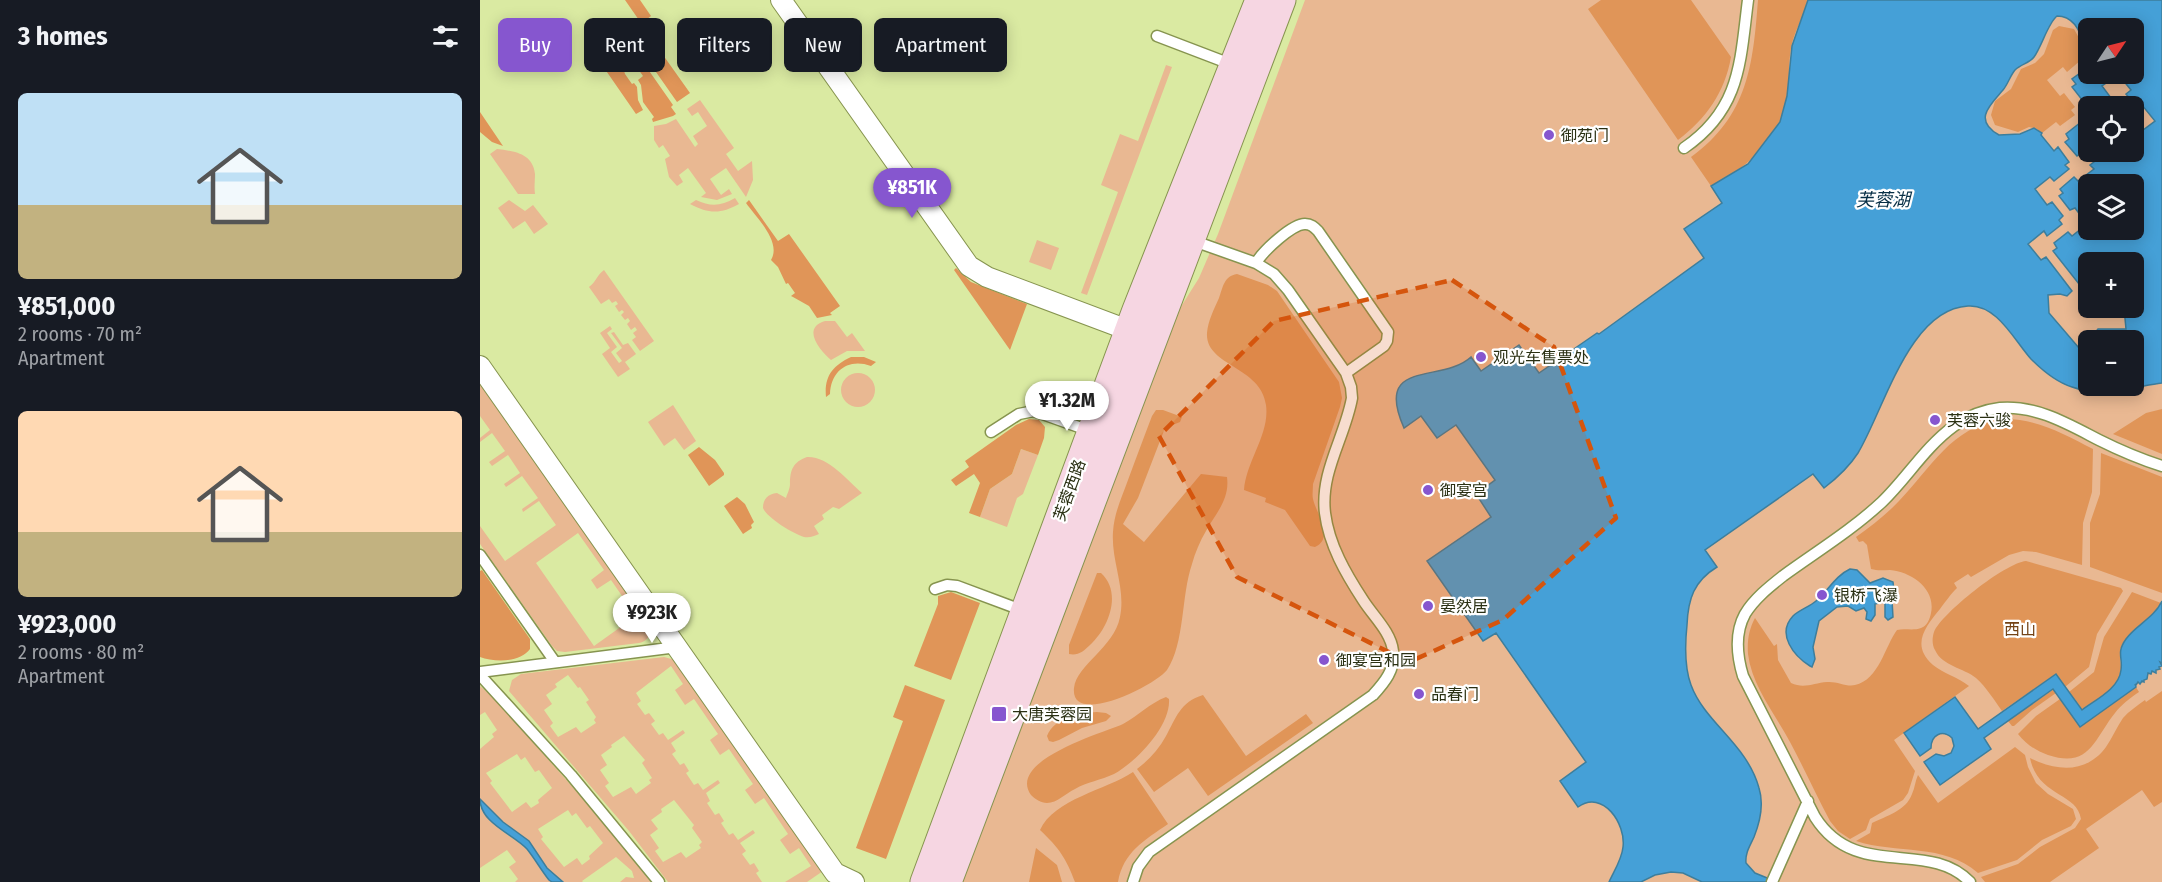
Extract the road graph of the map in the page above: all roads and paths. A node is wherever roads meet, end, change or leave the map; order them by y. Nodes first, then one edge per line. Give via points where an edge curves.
1 (781, 0) edge
2 (1259, 0) edge
3 (1282, 0) edge
4 (1748, 0) edge
5 (1157, 36) dead end
6 (1233, 65) junction
7 (1684, 148) dead end
8 (1191, 240) junction
9 (1256, 263) junction
10 (1128, 330) junction
11 (480, 366) edge
12 (1346, 373) junction
13 (1091, 431) junction
14 (991, 432) dead end
15 (2162, 466) edge
16 (480, 555) edge
17 (935, 589) dead end
18 (1024, 611) junction
19 (677, 647) junction
20 (555, 662) junction
21 (480, 673) edge
22 (1808, 801) junction
23 (660, 882) edge
24 (854, 882) edge
25 (924, 882) edge
26 (948, 882) edge
27 (1133, 882) edge
28 (1772, 882) edge
29 (1970, 882) edge

1 - 10 street via 969,266 987,277
2 - 6 main road, 芙蓉西路
3 - 8 main road, 芙蓉西路
4 - 7 lane via 1742,57 1731,95 1708,128
5 - 6 lane
6 - 10 main road, 芙蓉西路
8 - 9 lane
8 - 26 main road, 芙蓉西路
9 - 12 lane via 1282,281
9 - 12 lane via 1270,246 1299,225 1311,225 1318,231 1388,332 1384,346
10 - 13 main road, 芙蓉西路
11 - 19 street
12 - 27 lane via 1352,398 1329,468 1325,513 1341,563 1390,640 1392,669 1372,695 1149,852
13 - 14 lane via 1034,411 1019,414
13 - 18 main road, 芙蓉西路
15 - 22 lane via 2040,413 2004,408 1979,413 1945,434 1868,514 1762,593 1739,626 1740,667
16 - 20 lane
17 - 18 lane via 957,586
18 - 25 main road, 芙蓉西路
19 - 20 lane
19 - 24 street via 835,873
20 - 21 lane
21 - 23 lane via 616,826
22 - 28 lane
22 - 29 lane via 1824,830 1842,847 1866,855 1942,866

